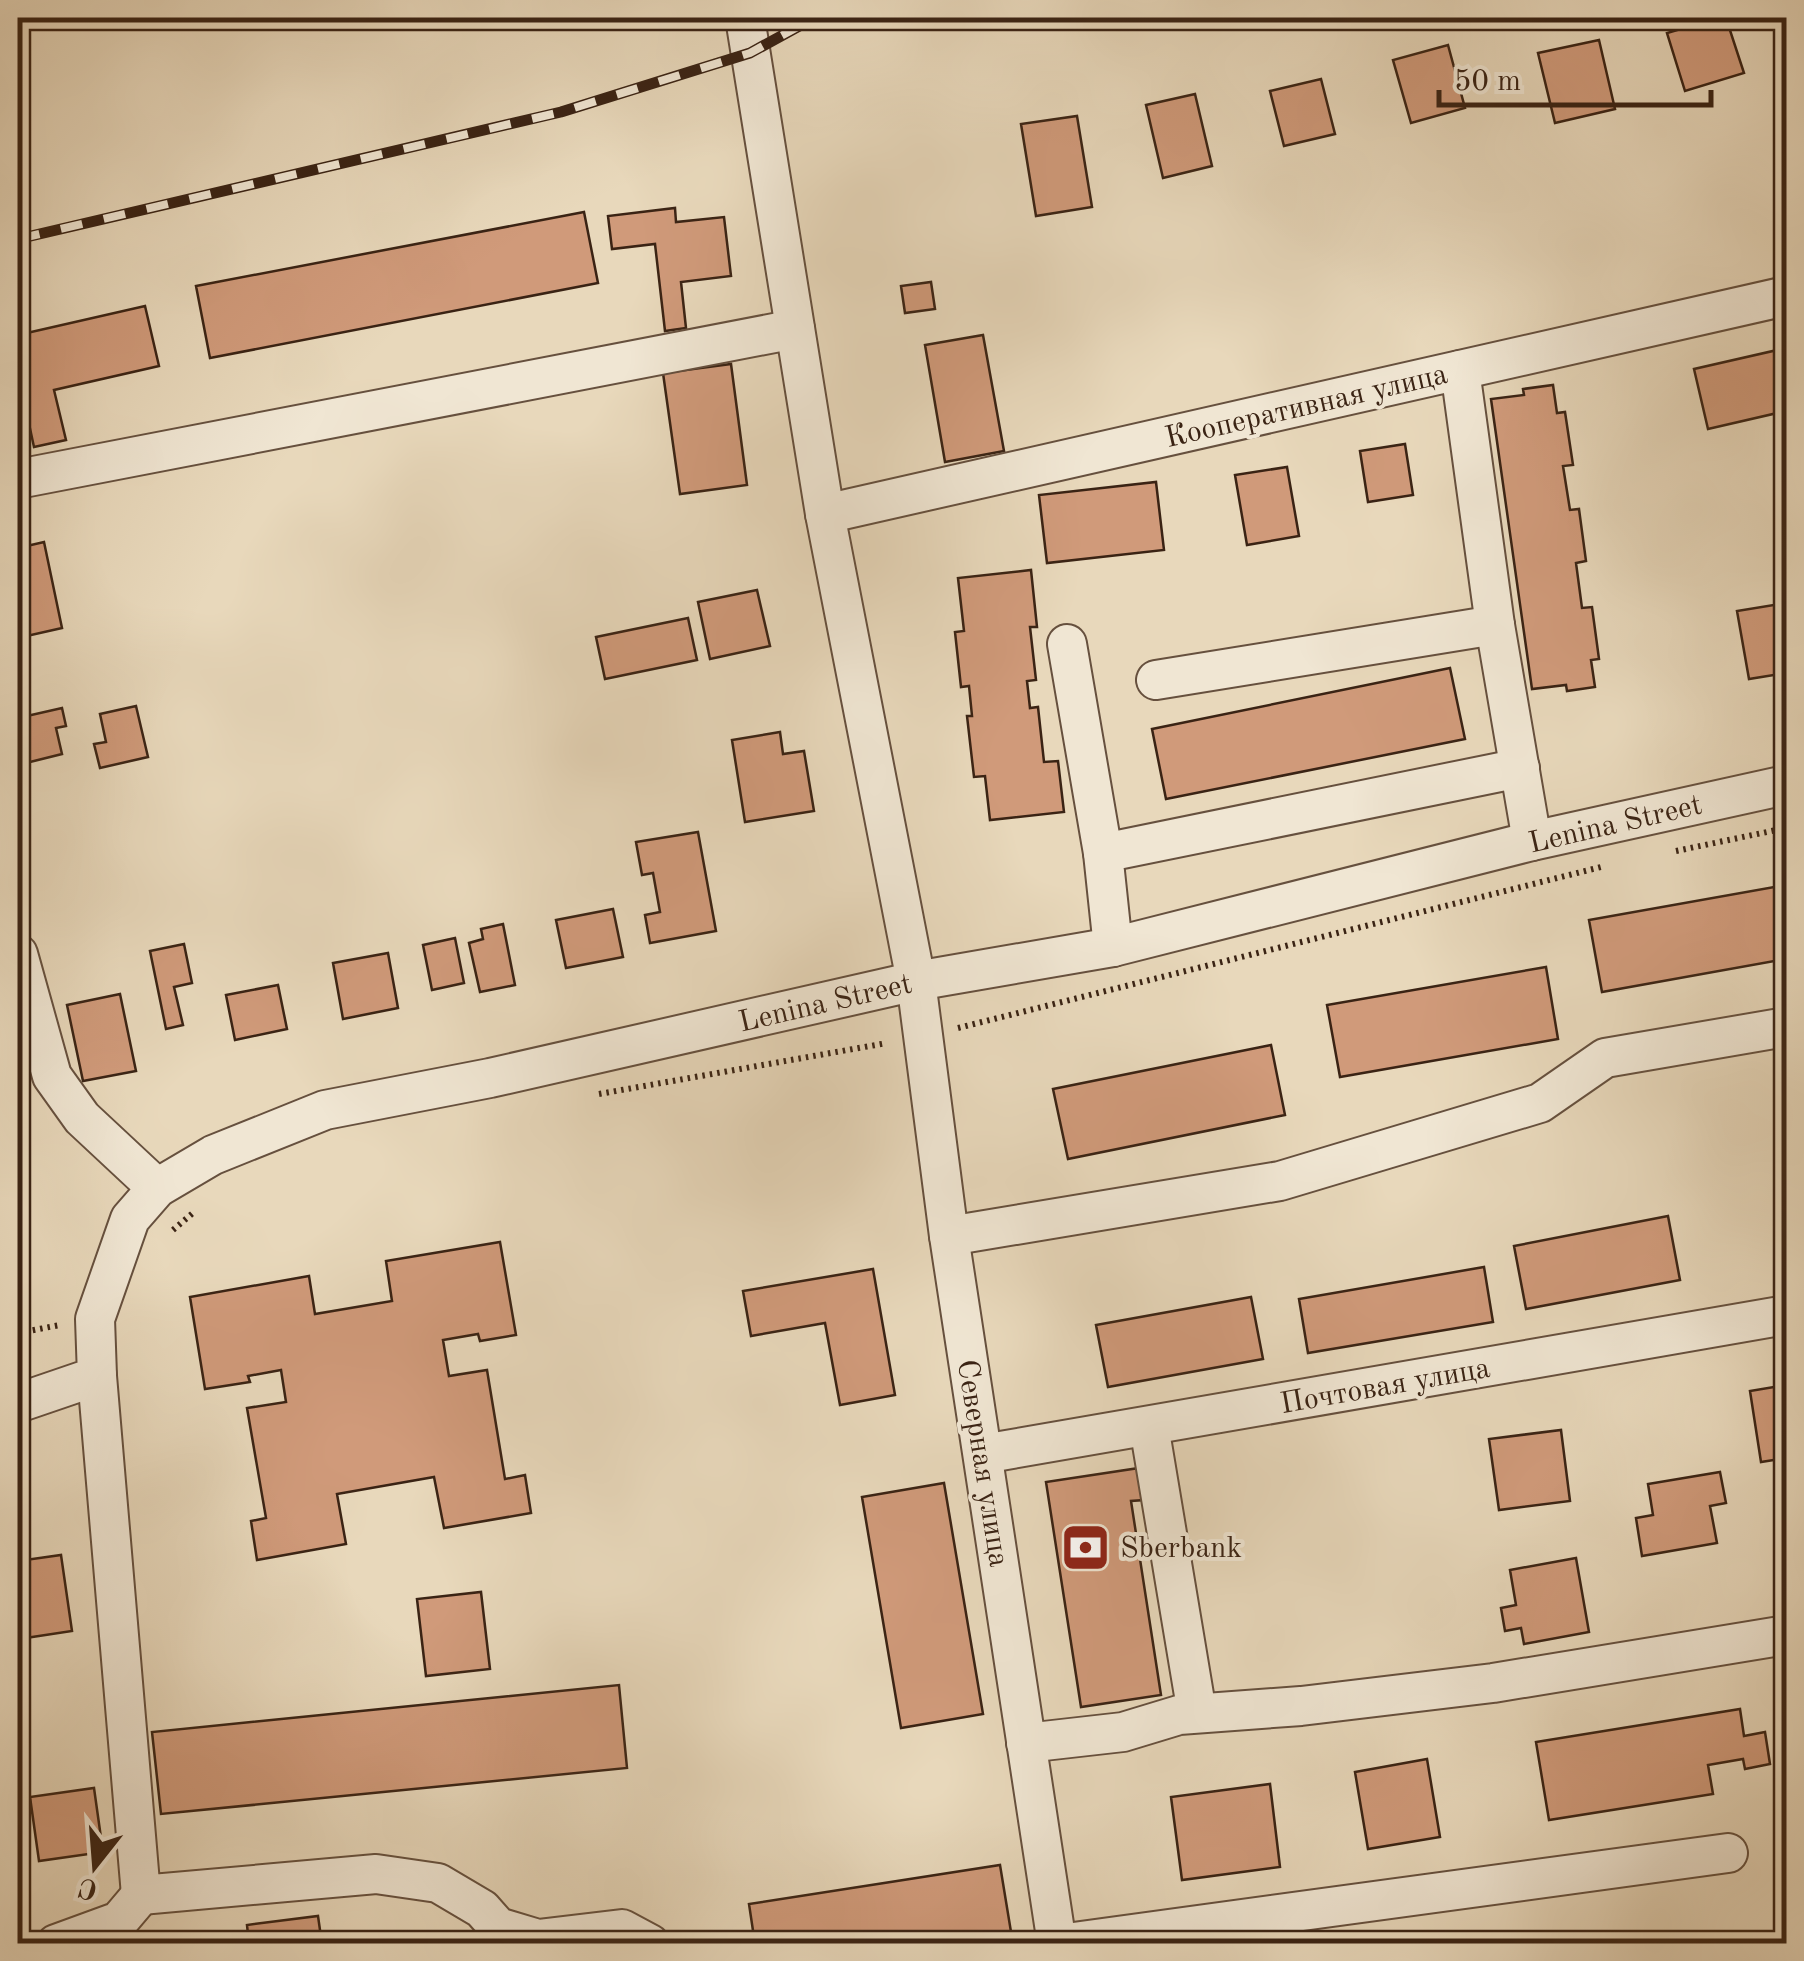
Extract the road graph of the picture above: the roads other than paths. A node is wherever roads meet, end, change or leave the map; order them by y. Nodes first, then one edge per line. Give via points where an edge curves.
1 (746, 18) edge
2 (1786, 296) edge
3 (795, 329) junction
4 (1460, 370) junction
5 (18, 478) edge
6 (826, 514) junction
7 (1495, 625) junction
8 (1068, 644) dead end
9 (1156, 680) dead end
10 (1520, 768) junction
11 (1786, 784) edge
12 (1532, 841) junction
13 (1103, 853) junction
14 (1113, 947) junction
15 (18, 954) edge
16 (916, 981) junction
17 (1786, 1026) edge
18 (157, 1188) junction
19 (950, 1236) junction
20 (1786, 1315) edge
21 (97, 1376) junction
22 (18, 1404) edge
23 (1148, 1426) junction
24 (982, 1454) junction
25 (1786, 1635) edge
26 (1196, 1713) junction
27 (1026, 1743) junction
28 (1728, 1854) dead end
29 (141, 1895) junction
30 (56, 1944) edge
31 (650, 1944) edge
32 (1058, 1944) edge

1 - 3 street, Северная улица
2 - 4 street, Кооперативная улица
3 - 5 street
3 - 6 street, Северная улица
4 - 6 street, Кооперативная улица
4 - 7 street
6 - 16 street, Северная улица
7 - 9 street
7 - 10 street
8 - 13 street
10 - 12 street
10 - 13 street
11 - 12 street, Lenina Street
12 - 14 street, Lenina Street
13 - 14 street
14 - 16 street, Lenina Street
15 - 18 street via 52,1076 82,1118
16 - 18 street, Lenina Street via 325,1110 212,1155
16 - 19 street, Северная улица
17 - 19 street via 1605,1058 1540,1103 1280,1181
18 - 21 street, Lenina Street via 130,1219 95,1319
19 - 24 street, Северная улица
20 - 23 street, Почтовая улица
21 - 22 street
21 - 29 street, Lenina Street
23 - 24 street, Почтовая улица
23 - 26 street
24 - 27 street, Северная улица
25 - 26 street via 1493,1683
26 - 27 street via 1122,1732
27 - 32 street, Северная улица
28 - 32 street
29 - 30 street via 119,1921
29 - 31 street via 376,1874 438,1883 482,1909 498,1927 538,1939 622,1929

